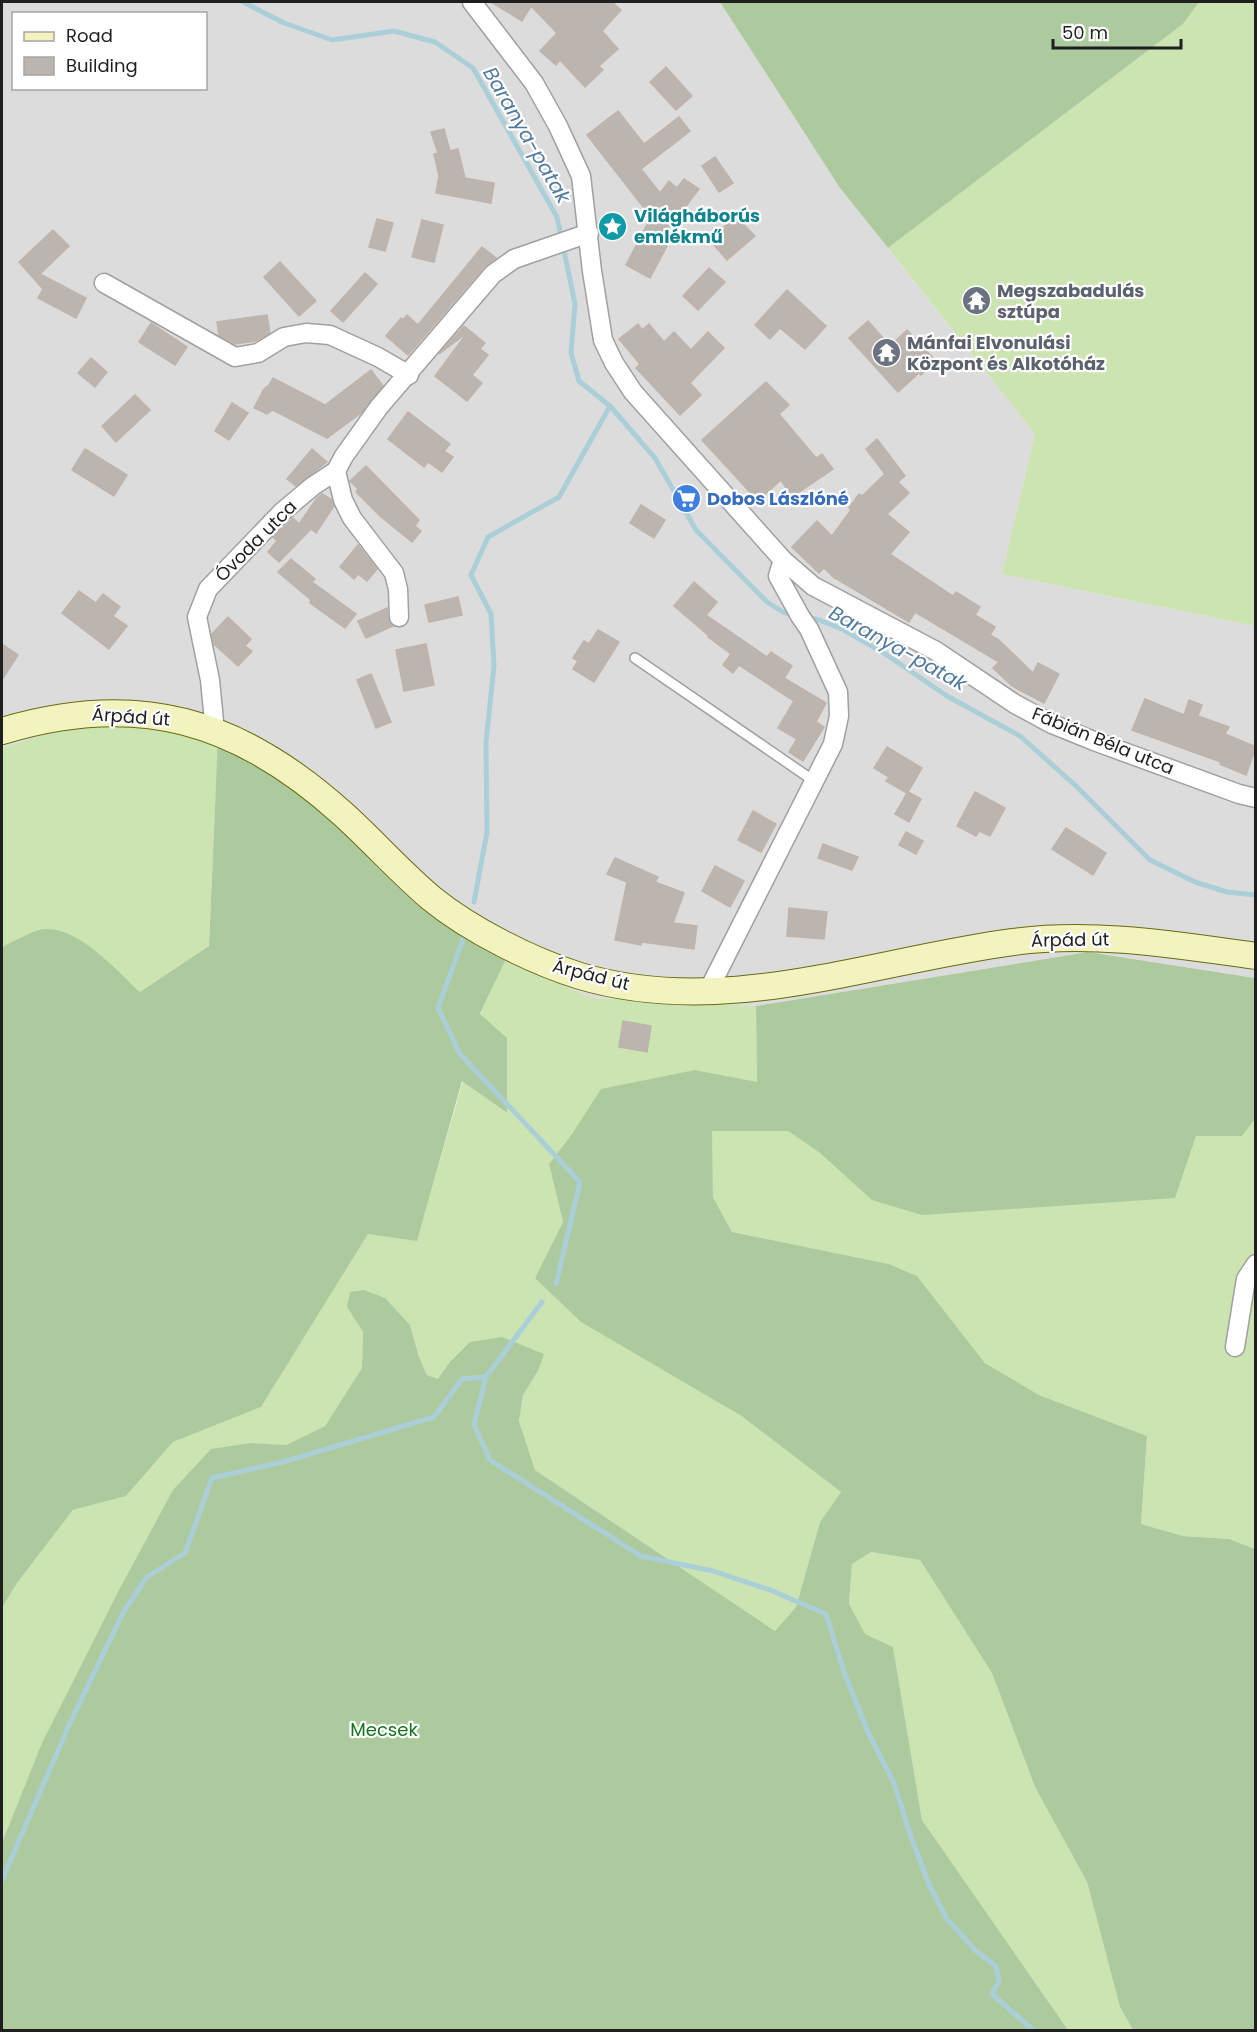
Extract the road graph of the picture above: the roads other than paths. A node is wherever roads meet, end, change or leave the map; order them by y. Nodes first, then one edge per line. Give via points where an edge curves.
1 (472, 2) edge
2 (582, 236) junction
3 (104, 283) dead end
4 (409, 375) junction
5 (336, 471) junction
6 (783, 560) junction
7 (399, 617) dead end
8 (635, 658) dead end
9 (2, 730) edge
10 (215, 732) junction
11 (814, 781) junction
12 (1256, 798) edge
13 (1256, 956) edge
14 (708, 991) junction
15 (1256, 1264) edge
16 (1234, 1347) dead end

1 - 2 street, Fábián Béla utca via 534,83 558,126 581,176
2 - 4 street, Óvoda utca via 514,259 493,274
2 - 6 street, Fábián Béla utca via 603,340 614,363 633,392
3 - 4 street via 235,357 258,353 284,337 306,333 330,335
4 - 5 street, Óvoda utca via 380,407
5 - 7 street via 352,518 394,573
5 - 10 street, Óvoda utca via 282,512 208,590 197,617 210,680
6 - 11 street via 778,576 809,629 838,692 839,716 833,744
6 - 12 street, Fábián Béla utca via 813,586 936,651 1052,724
8 - 11 lane
9 - 10 main road, Árpád út via 49,718 98,712 163,716
10 - 14 main road, Árpád út via 232,737 294,772 431,897 512,947 583,976 649,989
11 - 14 street
13 - 14 main road, Árpád út via 1114,939 1017,941 802,982
15 - 16 street via 1246,1279

